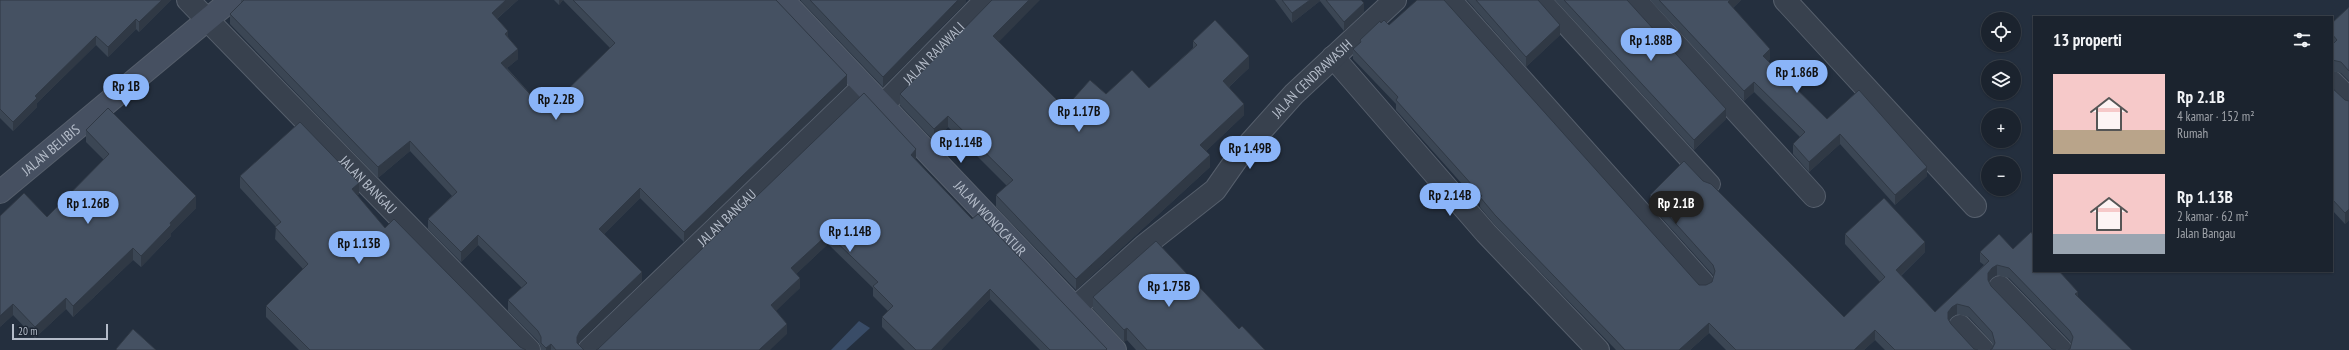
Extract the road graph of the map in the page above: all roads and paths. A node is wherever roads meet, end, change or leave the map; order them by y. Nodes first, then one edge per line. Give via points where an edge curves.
1 (188, 0) edge
2 (231, 0) edge
3 (783, 0) edge
4 (986, 0) edge
5 (1394, 0) edge
6 (1450, 0) edge
7 (1542, 0) edge
8 (1635, 0) edge
9 (1785, 0) edge
10 (208, 20) junction
11 (1333, 56) junction
12 (2333, 83) edge
13 (864, 86) junction
14 (2349, 99) edge
15 (882, 106) junction
16 (1711, 184) edge
17 (0, 192) edge
18 (1814, 196) dead end
19 (1975, 206) dead end
20 (1703, 283) edge
21 (2000, 287) dead end
22 (1076, 307) junction
23 (1960, 326) dead end
24 (529, 350) edge
25 (589, 350) edge
26 (1115, 350) edge
27 (1598, 350) edge
28 (1983, 350) edge
29 (2062, 350) edge

1 - 10 street, JALAN BANGAU
2 - 10 street, JALAN BELIBIS
3 - 13 street, JALAN WONOCATUR
4 - 15 street, JALAN RAJAWALI
5 - 11 street, JALAN CENDRAWASIH
6 - 20 street
7 - 16 lane
8 - 18 street
9 - 19 street
10 - 17 street, JALAN BELIBIS
10 - 24 street, JALAN BANGAU
11 - 22 street, JALAN CENDRAWASIH via 1294,94 1241,153 1215,190 1144,246
11 - 27 street via 1486,233
12 - 14 street
13 - 15 street, JALAN WONOCATUR
13 - 25 street, JALAN BANGAU
15 - 22 street, JALAN WONOCATUR
21 - 29 street
22 - 26 street, JALAN WONOCATUR
23 - 28 street

